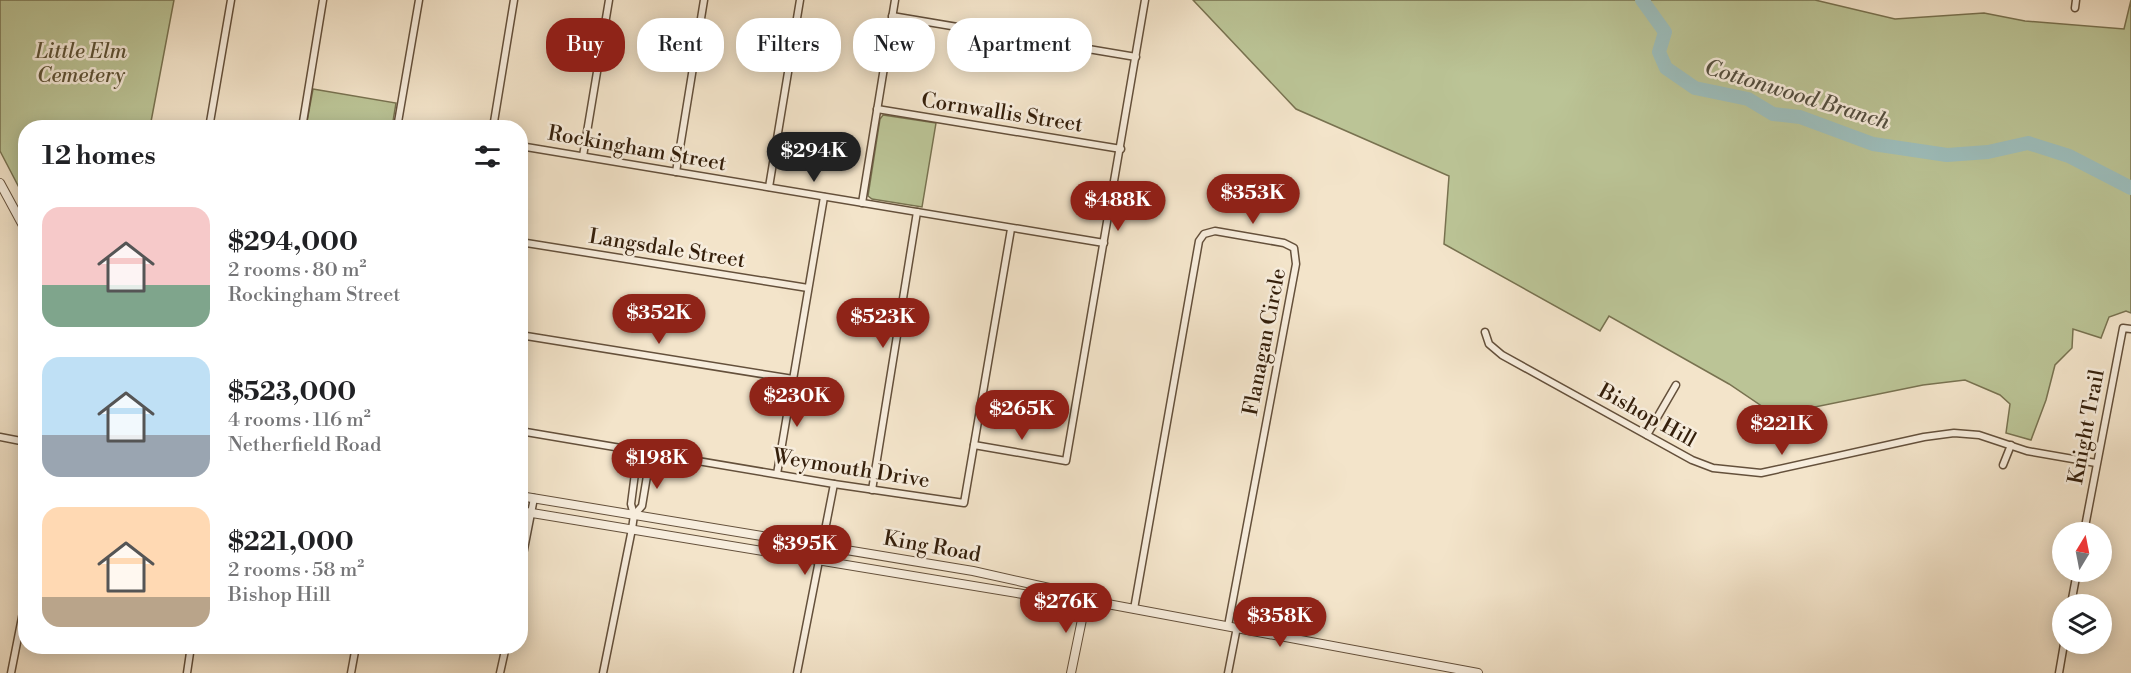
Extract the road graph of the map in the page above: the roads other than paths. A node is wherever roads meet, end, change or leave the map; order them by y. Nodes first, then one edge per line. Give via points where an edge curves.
1 (231, 0) edge
2 (323, 0) edge
3 (419, 0) edge
4 (514, 0) edge
5 (609, 0) edge
6 (705, 0) edge
7 (800, 0) edge
8 (895, 0) edge
9 (1145, 0) edge
10 (2076, 0) edge
11 (2074, 8) dead end
12 (892, 16) junction
13 (1136, 57) junction
14 (877, 109) junction
15 (210, 120) edge
16 (303, 120) edge
17 (398, 120) edge
18 (494, 120) edge
19 (528, 147) edge
20 (1121, 149) junction
21 (583, 156) junction
22 (676, 172) junction
23 (0, 183) edge
24 (769, 188) junction
25 (824, 197) junction
26 (862, 203) junction
27 (917, 212) junction
28 (18, 216) edge
29 (1011, 229) junction
30 (528, 243) edge
31 (1104, 243) junction
32 (808, 288) junction
33 (2131, 329) edge
34 (1485, 332) dead end
35 (528, 336) edge
36 (793, 379) junction
37 (1676, 385) dead end
38 (528, 432) edge
39 (1647, 435) junction
40 (0, 437) edge
41 (18, 440) edge
42 (974, 445) junction
43 (2011, 445) junction
44 (638, 450) junction
45 (651, 452) junction
46 (2097, 463) junction
47 (2003, 465) dead end
48 (777, 474) junction
49 (834, 484) junction
50 (872, 490) junction
51 (528, 497) edge
52 (534, 498) junction
53 (528, 512) edge
54 (532, 512) junction
55 (634, 515) junction
56 (2086, 522) edge
57 (692, 525) junction
58 (632, 529) junction
59 (528, 531) edge
60 (688, 539) junction
61 (823, 547) junction
62 (820, 561) junction
63 (915, 562) junction
64 (913, 576) junction
65 (1086, 600) junction
66 (1134, 609) junction
67 (1232, 627) junction
68 (18, 638) edge
69 (190, 654) edge
70 (355, 654) edge
71 (504, 654) edge
72 (2062, 654) edge
73 (11, 673) edge
74 (187, 673) edge
75 (351, 673) edge
76 (500, 673) edge
77 (603, 673) edge
78 (797, 673) edge
79 (1071, 673) edge
80 (1228, 673) edge
81 (1478, 673) edge
82 (2059, 673) edge

1 - 15 street
2 - 16 street
3 - 17 street
4 - 18 street
5 - 21 street
6 - 22 street
7 - 24 street
8 - 12 street
9 - 13 street
10 - 11 street
12 - 13 street
12 - 14 street
13 - 20 street
14 - 20 street, Cornwallis Street
14 - 26 street
19 - 21 street, Rockingham Street
20 - 31 street
21 - 22 street, Rockingham Street
22 - 24 street, Rockingham Street
23 - 28 street
24 - 25 street, Rockingham Street
25 - 26 street, Rockingham Street
25 - 32 street
26 - 27 street, Rockingham Street
27 - 29 street, Rockingham Street
27 - 50 street
29 - 31 street, Rockingham Street
29 - 42 street
30 - 32 street, Langsdale Street
31 - 42 street via 1066,460
32 - 36 street
33 - 46 street, Knight Trail via 2123,328
34 - 39 street, Bishop Hill via 1489,344 1502,355
35 - 36 street
36 - 48 street
37 - 39 street
38 - 44 street, Weymouth Drive
39 - 43 street, Bishop Hill via 1713,468 1761,473 1954,433 1979,435
40 - 41 street
42 - 50 street, Weymouth Drive via 964,503
43 - 46 street, Bishop Hill
43 - 47 street
44 - 45 street, Weymouth Drive
44 - 55 street via 631,504
45 - 48 street, Weymouth Drive
45 - 55 street via 642,506
46 - 56 street, Knight Trail
48 - 49 street, Weymouth Drive
49 - 50 street, Weymouth Drive
49 - 61 street
51 - 52 street, King Road
52 - 54 street
52 - 55 street, King Road
53 - 54 street, King Road
54 - 58 street, King Road
54 - 59 street
55 - 57 street, King Road
55 - 58 street
57 - 60 street
57 - 61 street, King Road
58 - 60 street, King Road
58 - 77 street
60 - 62 street, King Road
61 - 62 street
61 - 63 street, King Road
62 - 64 street, King Road
62 - 78 street
63 - 64 street
63 - 65 street, King Road via 1072,593
64 - 65 street, King Road via 1071,602
65 - 66 street, King Road
65 - 79 street
66 - 67 street, King Road
66 - 67 street, Flanagan Circle via 1199,241 1204,234 1215,231 1284,243 1294,248 1296,264
67 - 80 street
67 - 81 street, King Road
68 - 73 street
69 - 74 street
70 - 75 street
71 - 76 street
72 - 82 street

